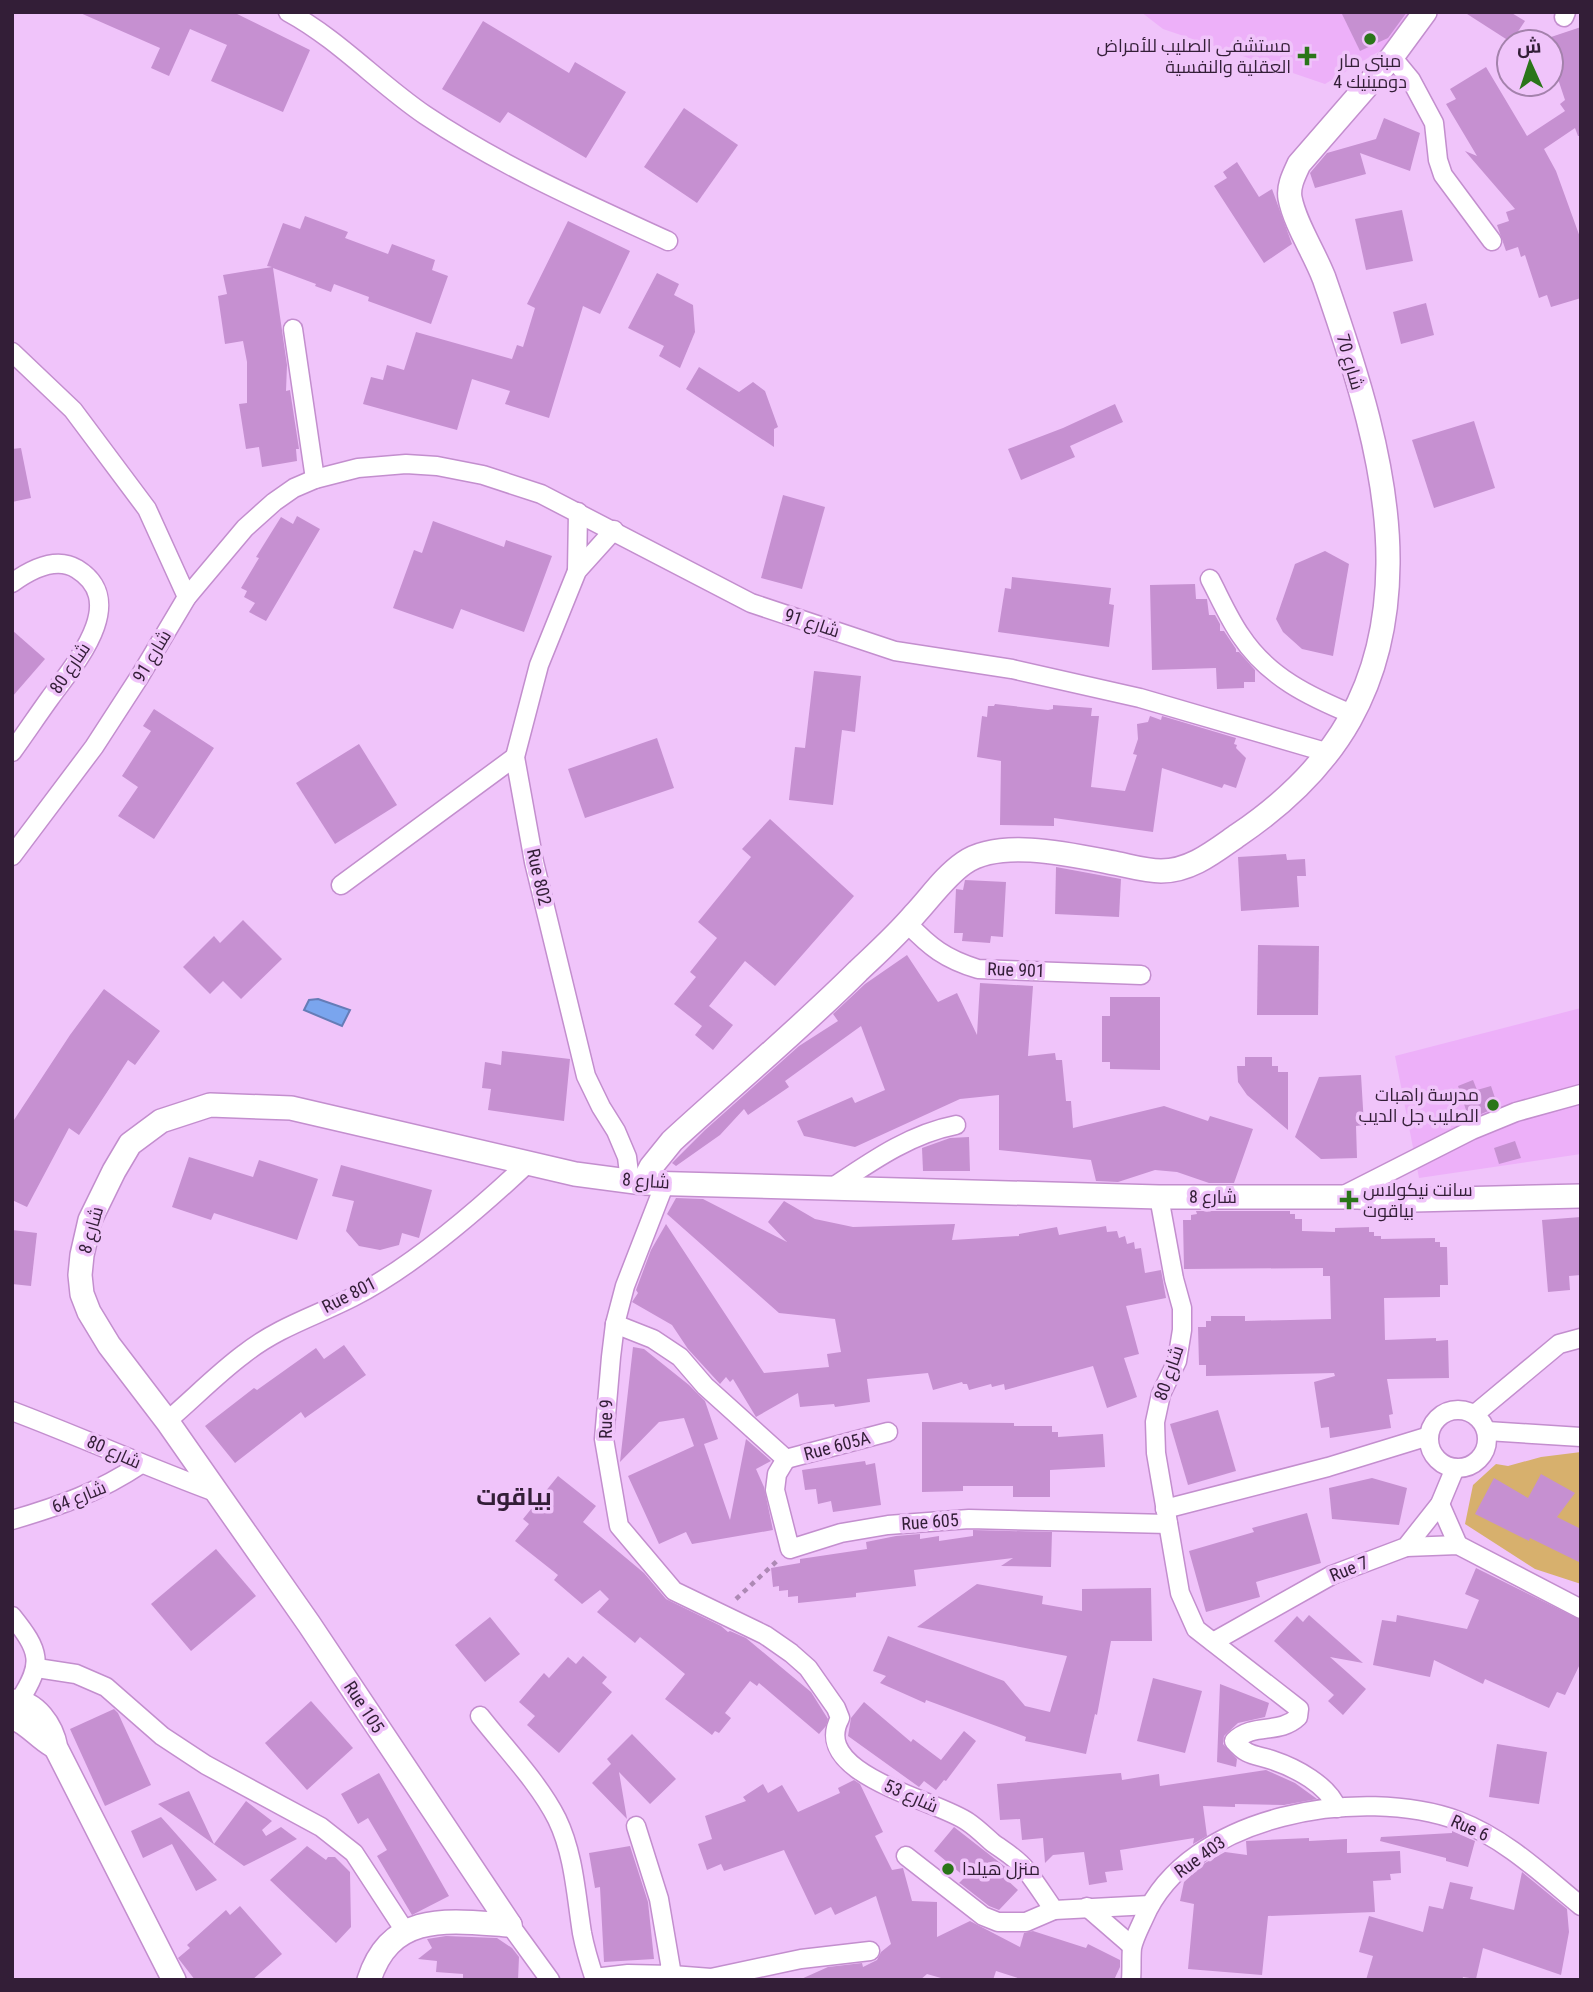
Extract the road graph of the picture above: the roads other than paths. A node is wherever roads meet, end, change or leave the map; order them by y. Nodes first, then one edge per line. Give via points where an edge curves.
1 (288, 12) edge
2 (1425, 12) edge
3 (1392, 57) junction
4 (1492, 241) dead end
5 (668, 242) dead end
6 (293, 329) dead end
7 (12, 352) edge
8 (315, 479) junction
9 (578, 512) junction
10 (614, 530) junction
11 (577, 571) junction
12 (1210, 579) dead end
13 (12, 583) edge
14 (187, 597) junction
15 (1354, 716) junction
16 (12, 752) edge
17 (1329, 752) junction
18 (515, 757) junction
19 (12, 856) edge
20 (341, 885) dead end
21 (907, 923) junction
22 (1141, 975) dead end
23 (1581, 1094) edge
24 (956, 1125) dead end
25 (527, 1163) junction
26 (646, 1182) junction
27 (830, 1189) junction
28 (1581, 1196) edge
29 (1158, 1197) junction
30 (1339, 1198) junction
31 (615, 1324) junction
32 (1581, 1338) edge
33 (12, 1411) edge
34 (1475, 1414) junction
35 (167, 1421) junction
36 (1487, 1431) junction
37 (888, 1432) dead end
38 (1429, 1436) junction
39 (1581, 1437) edge
40 (786, 1459) junction
41 (141, 1464) junction
42 (1455, 1468) junction
43 (215, 1492) junction
44 (1440, 1504) junction
45 (1166, 1517) junction
46 (12, 1520) edge
47 (1458, 1545) junction
48 (1406, 1547) junction
49 (1581, 1609) edge
50 (720, 1614) joint
51 (12, 1616) edge
52 (1213, 1642) junction
53 (37, 1668) junction
54 (15, 1706) edge
55 (480, 1716) dead end
56 (1337, 1808) junction
57 (636, 1826) dead end
58 (906, 1856) dead end
59 (1150, 1905) junction
60 (1581, 1906) edge
61 (1087, 1907) junction
62 (1054, 1910) junction
63 (510, 1925) junction
64 (405, 1931) junction
65 (1132, 1946) junction
66 (870, 1951) dead end
67 (672, 1975) junction
68 (595, 1979) edge
69 (174, 1980) edge
70 (369, 1980) edge
71 (550, 1980) edge
72 (1131, 1980) edge

1 - 5 street via 468,142
2 - 3 street, شارع 70
3 - 4 street via 1434,122 1443,175
3 - 15 street, شارع 70 via 1299,164 1289,195 1339,323 1377,453 1387,520 1388,566 1380,637
6 - 8 street
7 - 14 street via 73,410 147,509
8 - 9 street, شارع 91 via 358,468 437,466 483,475
8 - 14 street, شارع 91 via 274,502 245,528
9 - 10 street, شارع 91
9 - 11 street, Rue 802
10 - 11 street, Rue 802
10 - 17 street, شارع 91 via 751,603 895,651 1012,669 1140,698
11 - 18 street, Rue 802 via 539,664
12 - 15 street via 1241,637 1279,678
13 - 16 street, شارع 80 via 52,564 67,565 92,582 100,596 99,618 84,652
14 - 19 street, شارع 91 via 93,747
15 - 17 street, شارع 70
17 - 21 street, شارع 70 via 1290,795 1192,865 1157,871 1022,850 994,851 963,863
18 - 20 street
18 - 26 street, Rue 802 via 534,862 586,1076 627,1157
21 - 22 street, Rue 901 via 953,962 978,969
21 - 26 street, شارع 70 via 672,1141 651,1167
23 - 30 street via 1472,1130
24 - 27 street via 916,1137
25 - 26 street, شارع 8
25 - 35 street, Rue 801 via 406,1264 244,1353
25 - 35 street, شارع 8 via 290,1108 210,1105 161,1121 130,1144 114,1171 90,1220 80,1275 89,1312
26 - 27 street, شارع 8
26 - 31 street, Rue 9
27 - 29 street, شارع 8
28 - 30 street, شارع 8
29 - 30 street, شارع 8
29 - 45 street, شارع 80 via 1182,1308 1177,1361 1161,1394 1155,1422
31 - 40 street via 653,1339 680,1357 705,1386
31 - 50 street, Rue 9 via 604,1439 620,1526 674,1591
32 - 34 street via 1559,1344
33 - 41 street, شارع 80
34 - 36 street
34 - 38 street via 1460,1409 1445,1412 1434,1422
35 - 43 street, شارع 8
36 - 39 street
36 - 42 street via 1488,1443 1477,1462
37 - 40 street, Rue 605A
38 - 42 street via 1436,1457
38 - 45 street, Rue 605
40 - 45 street, Rue 605 via 775,1490 790,1549 841,1533 969,1519
41 - 43 street, شارع 80
41 - 46 street, شارع 64 via 84,1497
42 - 44 street
43 - 63 street, Rue 105
44 - 47 street
44 - 48 street
45 - 52 street, شارع 80 via 1180,1593 1196,1629
47 - 48 street
47 - 49 street
48 - 52 street, Rue 7 via 1332,1575
50 - 62 street, شارع 53 via 765,1635 808,1668 840,1718 834,1728 840,1751 862,1773 967,1820 1025,1868
51 - 53 street via 33,1646
52 - 56 street, شارع 80 via 1299,1709 1290,1725 1243,1732 1234,1741 1242,1751 1322,1785
53 - 54 street
53 - 64 street via 76,1674 106,1688 162,1736 206,1765 321,1827 354,1853
54 - 69 street via 20,1720 56,1748
55 - 68 street via 557,1818
56 - 59 street, Rue 403 via 1253,1825 1223,1838 1195,1856
56 - 60 street, Rue 6 via 1400,1807 1460,1822 1515,1852
57 - 67 street via 659,1899
58 - 62 street via 982,1916 998,1922 1026,1922
59 - 61 street
59 - 65 street, Rue 403
61 - 62 street
61 - 65 street
63 - 64 street via 447,1921
63 - 71 street
64 - 70 street via 380,1954
65 - 72 street, Rue 403
66 - 67 street via 800,1959 711,1978
67 - 68 street

